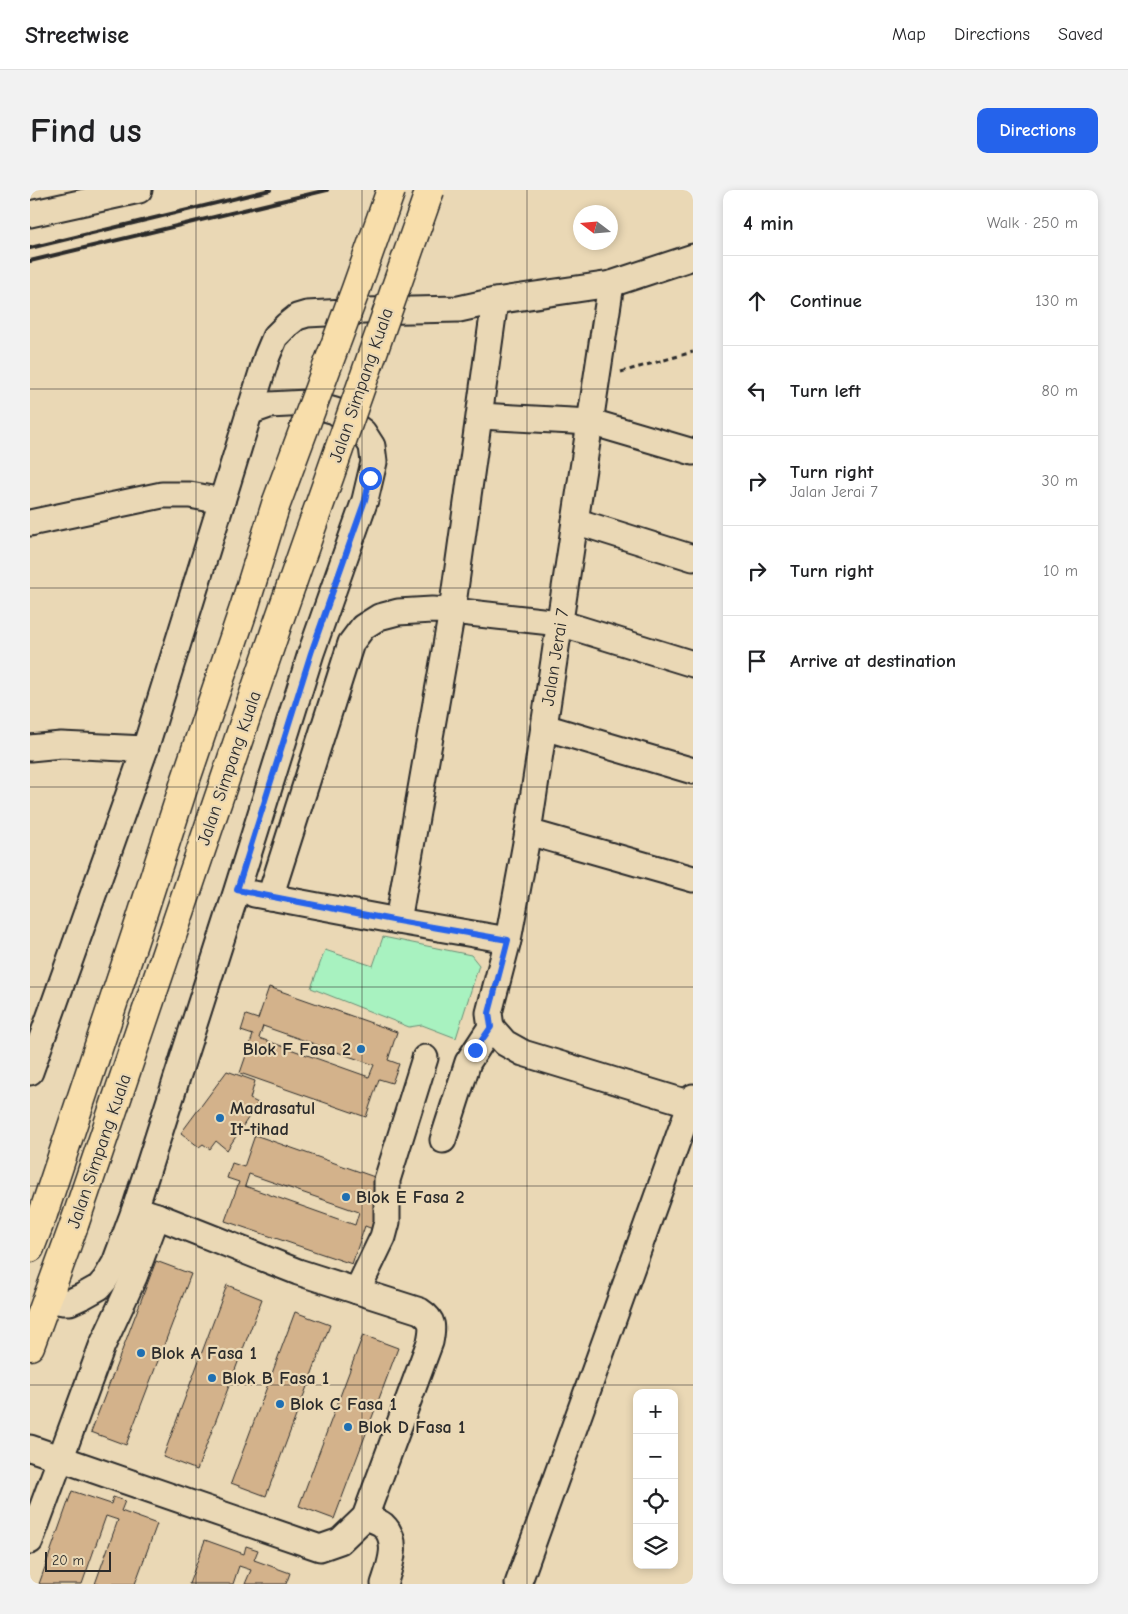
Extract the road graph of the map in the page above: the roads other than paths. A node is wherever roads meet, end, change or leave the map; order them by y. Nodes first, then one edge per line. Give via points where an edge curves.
1 (139, 190) edge
2 (391, 190) edge
3 (430, 190) edge
4 (30, 214) edge
5 (693, 257) edge
6 (611, 284) junction
7 (495, 301) junction
8 (249, 412) junction
9 (480, 416) junction
10 (590, 422) junction
11 (693, 452) edge
12 (222, 501) junction
13 (575, 521) junction
14 (30, 523) edge
15 (693, 558) edge
16 (452, 611) junction
17 (560, 623) junction
18 (693, 664) edge
19 (544, 727) junction
20 (30, 748) edge
21 (145, 749) junction
22 (693, 771) edge
23 (528, 832) junction
24 (693, 879) edge
25 (237, 890) junction
26 (270, 897) junction
27 (398, 921) junction
28 (508, 940) junction
29 (491, 1027) junction
30 (36, 1038) edge
31 (425, 1058) dead end
32 (30, 1072) edge
33 (692, 1100) edge
34 (443, 1140) dead end
35 (146, 1213) junction
36 (30, 1248) edge
37 (357, 1291) junction
38 (47, 1299) junction
39 (30, 1346) edge
40 (30, 1448) edge
41 (60, 1459) junction
42 (365, 1517) junction
43 (30, 1541) edge
44 (384, 1584) edge
45 (518, 1584) edge

1 - 4 street
2 - 36 main road, Jalan Simpang Kuala, bridge via 276,504
3 - 38 main road, Jalan Simpang Kuala, bridge
5 - 6 street
6 - 7 street
6 - 10 street, Jalan Jerai 7
7 - 8 street via 459,309 364,310 306,314 297,318 275,337
7 - 9 street
8 - 12 street
8 - 25 street via 287,404 307,404 335,411 364,432 372,446 374,462 365,500 311,653
9 - 10 street
9 - 16 street
10 - 11 street
10 - 13 street, Jalan Jerai 7
12 - 14 street via 190,494 162,495
12 - 21 street
13 - 15 street
13 - 17 street, Jalan Jerai 7
16 - 17 street
16 - 26 street via 398,612 379,617 363,627 351,643
16 - 27 street
17 - 18 street
17 - 19 street, Jalan Jerai 7
19 - 22 street
19 - 23 street, Jalan Jerai 7
20 - 21 street via 61,745
21 - 30 street
23 - 24 street
23 - 28 street, Jalan Jerai 7
25 - 26 street
25 - 35 street
26 - 27 street
27 - 28 street
28 - 29 street, Jalan Jerai 7 via 489,1013
29 - 33 street via 505,1043 523,1053
29 - 34 street via 468,1062
30 - 32 street
31 - 37 street via 386,1180 384,1237
33 - 45 street
35 - 37 street via 298,1272
35 - 38 street via 98,1287 70,1302
35 - 41 street via 134,1277 102,1346
37 - 42 street via 420,1311 432,1324 430,1342
38 - 39 main road, Jalan Simpang Kuala
40 - 41 street
41 - 42 street via 320,1548 340,1541
41 - 43 street
42 - 44 street via 381,1524 392,1541 391,1564

